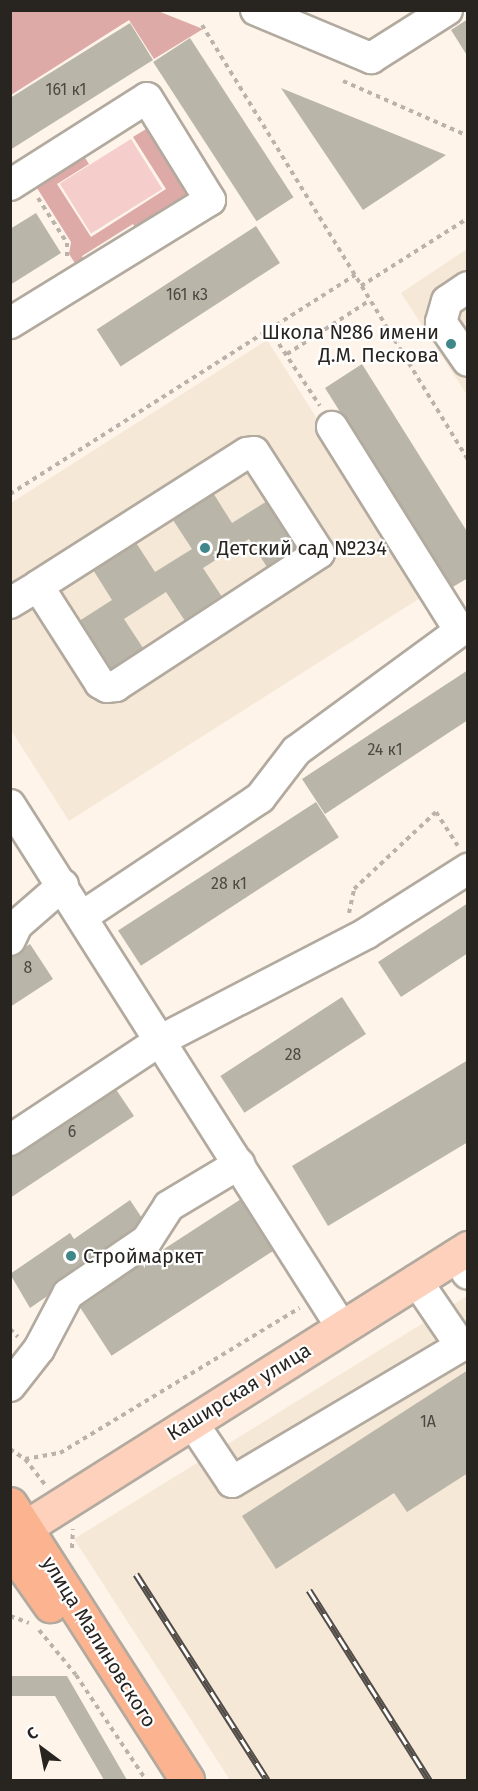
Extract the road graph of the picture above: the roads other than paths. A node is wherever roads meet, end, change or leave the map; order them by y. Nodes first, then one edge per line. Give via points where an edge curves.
1 (256, 10) edge
2 (447, 10) edge
3 (18, 181) edge
4 (468, 287) edge
5 (10, 323) edge
6 (468, 361) edge
7 (332, 427) road end
8 (38, 586) junction
9 (10, 603) edge
10 (10, 805) edge
11 (464, 860) edge
12 (63, 885) junction
13 (83, 916) junction
14 (10, 940) edge
15 (161, 1040) junction
16 (10, 1140) edge
17 (239, 1164) junction
18 (464, 1259) edge
19 (416, 1280) junction
20 (342, 1328) junction
21 (10, 1386) edge
22 (192, 1422) junction
23 (14, 1529) edge
24 (164, 1780) edge
25 (187, 1780) edge

1 - 2 lane via 371,58
3 - 5 lane via 147,99 210,200
4 - 6 lane via 447,301 441,322
7 - 13 lane via 460,631 296,751 260,798
8 - 8 lane via 100,684 116,686 319,553 254,452
8 - 9 lane
10 - 12 lane
11 - 15 lane via 344,943
12 - 13 lane
12 - 14 lane via 17,924
13 - 15 lane
15 - 16 lane
15 - 17 lane
17 - 20 lane
17 - 21 lane via 169,1206 147,1240 68,1294 39,1349
18 - 19 main road, Каширская улица
19 - 20 main road, Каширская улица
19 - 22 lane via 461,1346 232,1482
20 - 22 main road, Каширская улица
22 - 23 main road, Каширская улица via 60,1505
23 - 24 highway, улица Малиновского
23 - 25 highway, улица Малиновского

